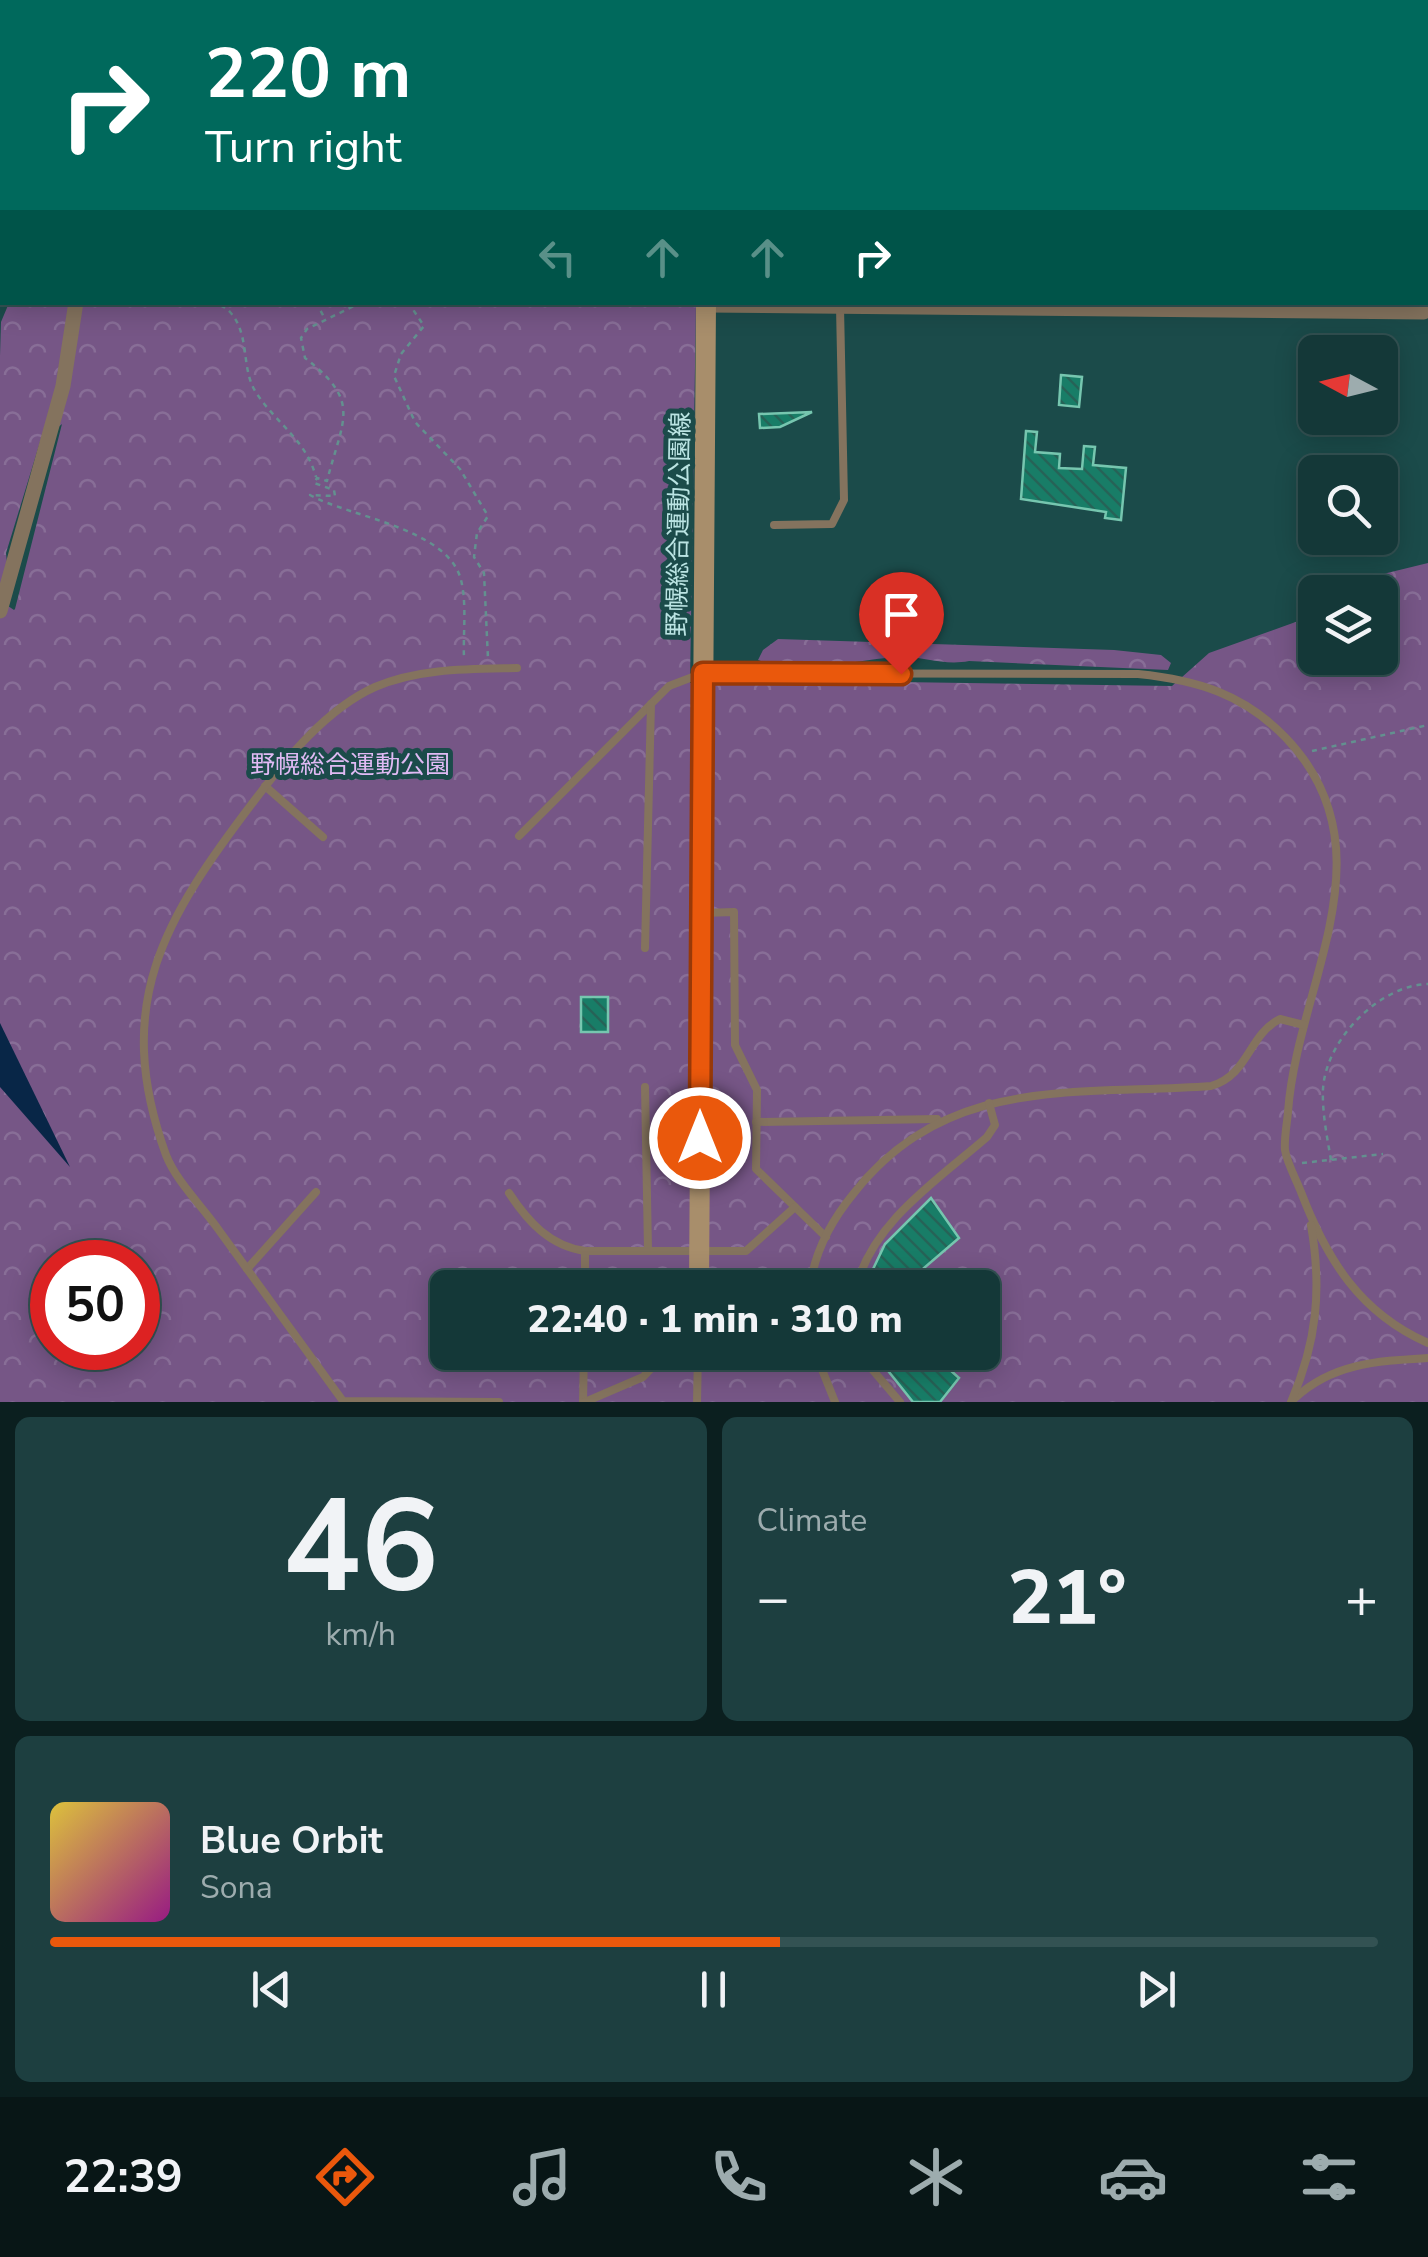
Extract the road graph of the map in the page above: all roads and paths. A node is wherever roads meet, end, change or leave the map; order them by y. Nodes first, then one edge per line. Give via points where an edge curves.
1 (76, 305) edge
2 (222, 305) edge
3 (318, 305) edge
4 (356, 305) edge
5 (410, 305) edge
6 (706, 305) edge
7 (751, 305) edge
8 (1424, 305) edge
9 (840, 307) junction
10 (326, 319) junction
11 (317, 478) junction
12 (774, 525) dead end
13 (0, 611) edge
14 (517, 668) dead end
15 (464, 669) junction
16 (488, 669) junction
17 (703, 673) junction
18 (651, 704) junction
19 (1428, 725) edge
20 (1301, 753) junction
21 (266, 786) junction
22 (520, 836) dead end
23 (323, 837) dead end
24 (701, 913) junction
25 (646, 948) dead end
26 (1428, 984) edge
27 (1304, 1025) junction
28 (645, 1087) dead end
29 (989, 1103) junction
30 (944, 1119) junction
31 (756, 1122) junction
32 (1384, 1154) dead end
33 (1331, 1160) junction
34 (1291, 1164) junction
35 (316, 1192) dead end
36 (508, 1193) dead end
37 (794, 1207) junction
38 (1310, 1215) junction
39 (826, 1237) junction
40 (648, 1250) junction
41 (700, 1250) junction
42 (586, 1251) junction
43 (247, 1269) junction
44 (585, 1270) edge
45 (699, 1270) edge
46 (812, 1270) edge
47 (860, 1270) edge
48 (1428, 1343) edge
49 (1428, 1358) edge
50 (584, 1370) edge
51 (650, 1370) edge
52 (698, 1370) edge
53 (822, 1370) edge
54 (874, 1370) edge
55 (604, 1399) edge
56 (1291, 1401) edge
57 (499, 1402) edge
58 (584, 1402) edge
59 (697, 1402) edge
60 (835, 1402) edge
61 (900, 1402) edge

1 - 13 street via 63,386
2 - 11 path via 245,342 256,393 302,443
3 - 10 path
4 - 10 path
5 - 16 path via 424,326 401,354 394,376 415,422 460,469 488,516 474,557 484,573
6 - 17 main road, 野幌総合運動公園線
7 - 9 street
8 - 9 street via 1424,312
9 - 12 lane via 844,500 832,524
10 - 11 path via 307,330 300,347 341,391 345,411 327,481
11 - 15 path via 314,483 335,496 310,495 404,531 451,559 461,578
14 - 16 lane
15 - 16 lane
15 - 21 lane via 408,677 343,706
17 - 18 lane via 670,686
17 - 20 lane via 1170,677 1236,698
17 - 24 main road, 野幌総合運動公園線
18 - 22 lane
18 - 25 lane
19 - 20 path
20 - 27 lane via 1327,806 1339,854 1337,900
21 - 23 lane
21 - 43 lane via 172,918 152,972 145,1026 151,1102 168,1159
24 - 31 lane via 734,912 734,1045 757,1090
24 - 41 main road, 野幌総合運動公園線
26 - 33 path via 1397,989 1370,1006 1339,1046 1323,1084
27 - 29 lane via 1271,1023 1238,1071 1211,1086
27 - 34 lane via 1290,1078
28 - 40 lane
29 - 30 lane
29 - 47 lane via 995,1125 988,1136 892,1220
30 - 31 lane
30 - 39 lane via 882,1158
31 - 37 lane via 756,1170
32 - 33 path
33 - 34 path
34 - 38 lane
35 - 43 lane
36 - 42 lane via 548,1237
37 - 39 lane
37 - 41 lane via 746,1251
38 - 48 lane via 1352,1291 1384,1320
38 - 56 lane via 1318,1306
39 - 46 lane
40 - 41 lane
40 - 42 lane
41 - 45 main road, 野幌総合運動公園線
42 - 44 lane
43 - 57 lane via 342,1401
49 - 56 lane via 1345,1367 1314,1380
50 - 58 lane
51 - 55 lane
52 - 59 lane
53 - 60 lane
54 - 61 lane
55 - 58 lane

